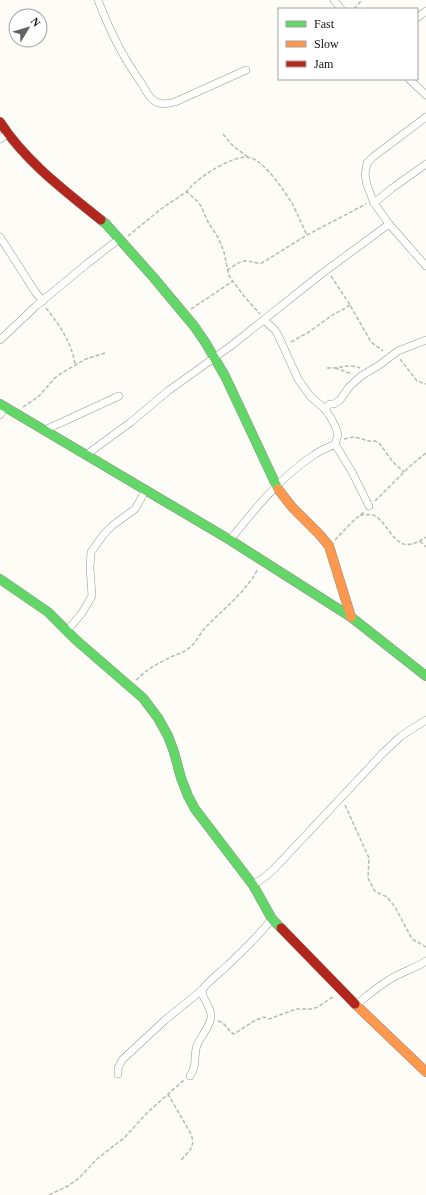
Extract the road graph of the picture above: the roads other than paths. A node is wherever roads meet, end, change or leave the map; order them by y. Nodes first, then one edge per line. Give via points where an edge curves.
1 (98, 0) edge
2 (334, 0) edge
3 (340, 8) edge
4 (426, 11) edge
5 (418, 17) edge
6 (246, 70) dead end
7 (410, 80) edge
8 (426, 95) edge
9 (426, 117) edge
10 (0, 122) edge
11 (4, 137) edge
12 (426, 164) edge
13 (374, 202) junction
14 (390, 224) junction
15 (0, 237) edge
16 (120, 240) junction
17 (426, 266) edge
18 (42, 301) junction
19 (264, 319) junction
20 (0, 340) edge
21 (426, 340) edge
22 (215, 357) junction
23 (119, 396) dead end
24 (3, 405) edge
25 (324, 408) junction
26 (0, 415) edge
27 (45, 430) junction
28 (336, 442) junction
29 (86, 455) junction
30 (276, 486) junction
31 (146, 490) junction
32 (369, 506) road end
33 (230, 540) junction
34 (0, 578) edge
35 (351, 617) junction
36 (67, 631) junction
37 (426, 676) edge
38 (426, 720) edge
39 (253, 885) junction
40 (272, 919) junction
41 (426, 961) edge
42 (202, 990) junction
43 (356, 1005) junction
44 (426, 1072) edge
45 (118, 1074) dead end
46 (190, 1076) road end

1 - 6 street via 118,47 153,100 159,103 175,102
2 - 3 street
4 - 5 street
7 - 8 street
9 - 13 street via 367,163 365,175
10 - 11 street
11 - 16 street via 106,224
12 - 13 street
13 - 14 street
14 - 17 street
14 - 19 street
15 - 18 street
16 - 18 street
16 - 22 street via 184,315
18 - 20 street
19 - 22 street
19 - 25 street via 275,330 298,379 310,396
21 - 25 street via 394,354 359,378 340,400
22 - 29 street
22 - 30 street
23 - 27 street
24 - 26 street
24 - 27 street
25 - 28 street via 336,428
27 - 29 street
28 - 30 street via 304,462
28 - 32 street
29 - 31 street
30 - 33 street
30 - 35 street via 283,497 329,546
31 - 33 street
31 - 36 street via 134,509 104,534 91,552 92,596
33 - 35 street
34 - 36 street via 48,612
35 - 37 street
36 - 39 street via 143,698 158,718 168,736 181,778 195,809
38 - 39 street via 401,736 383,753 274,869
39 - 40 street
40 - 42 street
40 - 43 street
41 - 43 street via 390,979
42 - 45 street via 122,1060
42 - 46 street via 211,1011 210,1020 196,1047 194,1069
43 - 44 street

